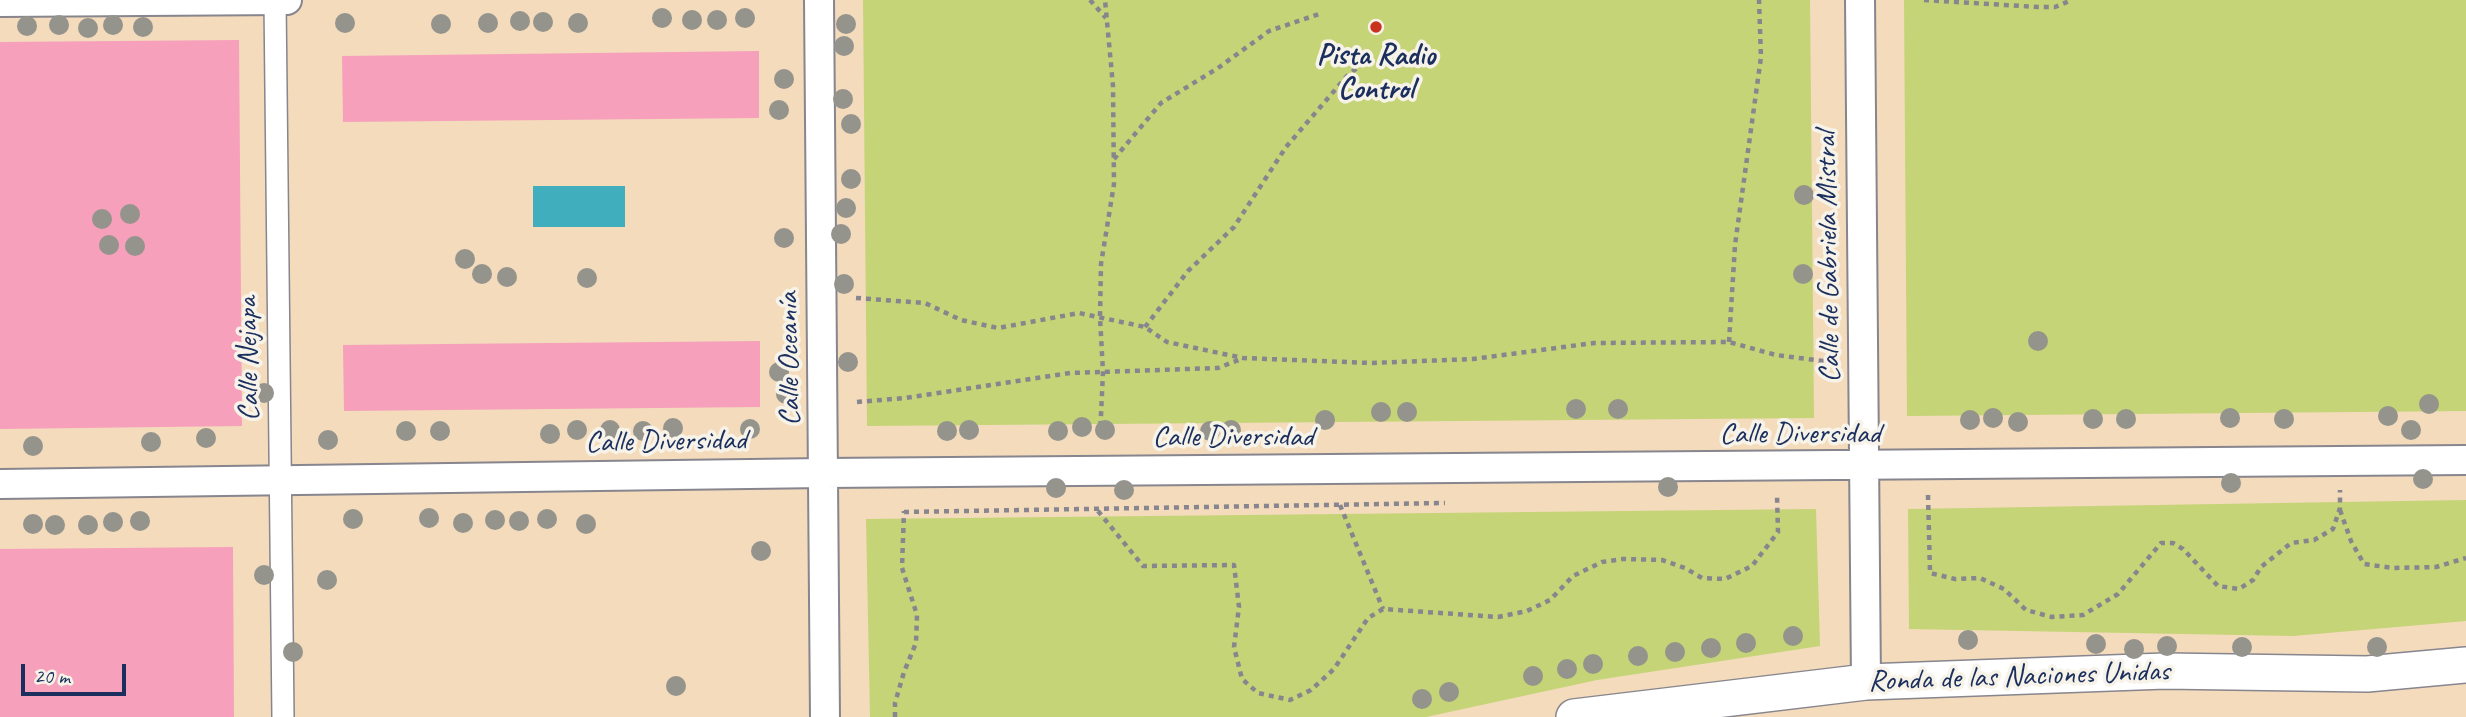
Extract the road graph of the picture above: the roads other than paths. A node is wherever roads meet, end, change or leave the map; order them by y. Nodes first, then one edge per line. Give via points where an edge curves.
1 (275, 0) edge
2 (287, 0) edge
3 (819, 0) edge
4 (1860, 0) edge
5 (0, 2) edge
6 (2466, 460) edge
7 (1864, 467) junction
8 (824, 473) junction
9 (280, 480) junction
10 (0, 484) edge
11 (2466, 665) edge
12 (1866, 682) junction
13 (284, 717) edge
14 (825, 717) edge
15 (1574, 717) edge

1 - 2 street
1 - 5 street
1 - 9 street, Calle Nejapa
3 - 8 street, Calle Oceanía
4 - 7 street, Calle de Gabriela Mistral
6 - 7 street, Calle Diversidad
7 - 8 street, Calle Diversidad
7 - 12 street, Calle de Gabriela Mistral
8 - 9 street, Calle Diversidad
8 - 14 street, Calle Oceanía
9 - 10 street, Calle Diversidad
9 - 13 street, Calle Nejapa
11 - 12 street, Ronda de las Naciones Unidas via 2367,674 2165,671
12 - 15 street, Ronda de las Naciones Unidas

